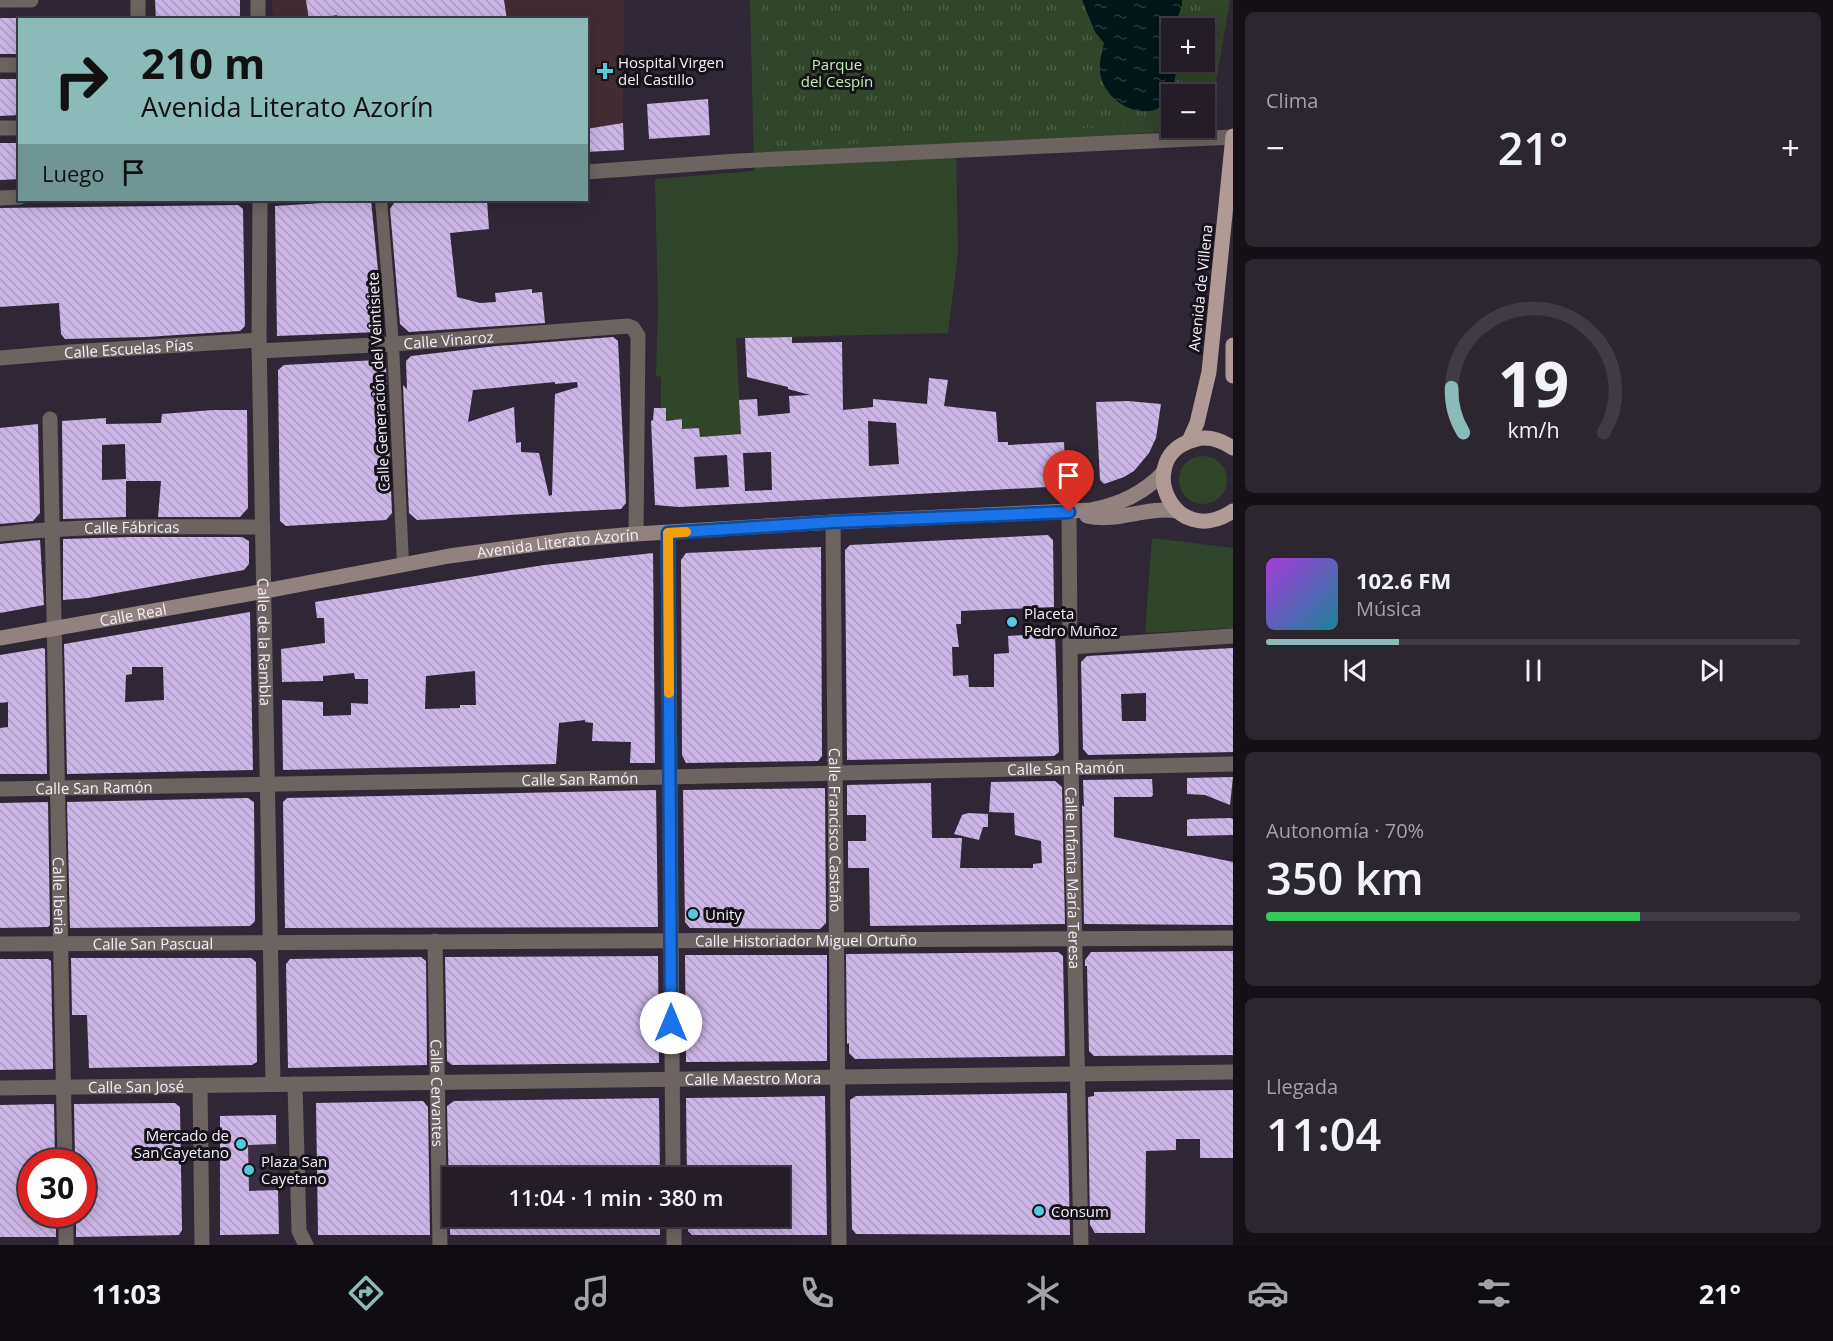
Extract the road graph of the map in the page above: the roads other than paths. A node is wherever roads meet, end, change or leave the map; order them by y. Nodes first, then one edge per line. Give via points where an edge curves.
1 (0, 0) edge
2 (31, 0) edge
3 (138, 0) edge
4 (258, 0) edge
5 (138, 18) edge
6 (258, 18) edge
7 (18, 64) edge
8 (0, 65) edge
9 (0, 128) edge
10 (18, 128) edge
11 (1233, 136) edge
12 (588, 172) edge
13 (18, 197) edge
14 (0, 198) edge
15 (260, 201) edge
16 (381, 201) edge
17 (393, 344) junction
18 (1233, 345) edge
19 (259, 346) junction
20 (0, 358) edge
21 (1233, 376) edge
22 (50, 419) dead end
23 (1189, 441) junction
24 (1233, 448) edge
25 (1164, 472) junction
26 (1177, 511) junction
27 (1233, 511) edge
28 (1069, 512) junction
29 (1233, 518) edge
30 (1214, 520) junction
31 (833, 522) junction
32 (263, 527) junction
33 (52, 528) junction
34 (668, 533) junction
35 (0, 534) edge
36 (636, 534) junction
37 (403, 564) junction
38 (265, 591) junction
39 (54, 630) junction
40 (1233, 636) edge
41 (0, 638) edge
42 (1070, 647) junction
43 (1233, 764) edge
44 (1071, 767) junction
45 (835, 773) junction
46 (669, 777) junction
47 (267, 783) junction
48 (57, 787) junction
49 (0, 789) edge
50 (1074, 938) junction
51 (1233, 938) edge
52 (435, 941) junction
53 (671, 941) junction
54 (837, 941) junction
55 (270, 942) junction
56 (60, 943) junction
57 (0, 944) edge
58 (1233, 1072) edge
59 (1078, 1075) junction
60 (837, 1078) junction
61 (672, 1080) junction
62 (438, 1083) junction
63 (273, 1084) junction
64 (295, 1084) junction
65 (200, 1085) junction
66 (63, 1087) junction
67 (0, 1088) edge
68 (65, 1149) edge
69 (673, 1167) edge
70 (66, 1227) edge
71 (674, 1227) edge
72 (66, 1245) edge
73 (202, 1245) edge
74 (306, 1245) edge
75 (440, 1245) edge
76 (674, 1245) edge
77 (839, 1245) edge
78 (1081, 1245) edge

1 - 2 street
3 - 5 street
4 - 6 street
7 - 8 street
9 - 10 street
11 - 12 street
11 - 23 main road, Avenida de Villena via 1208,380
13 - 14 street
15 - 19 street, Calle de la Rambla
16 - 17 street, Calle Generación del Veintisiete
17 - 19 street, Calle Vinaroz
17 - 36 street, Calle Vinaroz via 628,326 636,332
17 - 37 street, Calle Generación del Veintisiete
18 - 21 main road
19 - 20 street, Calle Escuelas Pías
19 - 32 street, Calle de la Rambla
22 - 33 street, Calle Iberia
23 - 24 main road via 1213,438
23 - 25 main road via 1172,453
25 - 26 main road via 1165,493
25 - 28 main road, Avenida Literato Azorín via 1144,490 1117,504
26 - 28 main road, Avenida Literato Azorín via 1156,510 1105,518
26 - 30 main road via 1194,520
27 - 30 main road
28 - 31 main road, Avenida Literato Azorín
28 - 42 street, Calle Infanta María Teresa
29 - 30 main road
31 - 34 main road, Avenida Literato Azorín
31 - 45 street, Calle Francisco Castaño
32 - 33 street, Calle Fábricas
32 - 38 street, Calle de la Rambla
33 - 35 street, Calle Fábricas
33 - 39 street, Calle Iberia
34 - 36 main road, Avenida Literato Azorín
34 - 46 street
36 - 37 main road, Avenida Literato Azorín
37 - 38 main road, Avenida Literato Azorín
38 - 39 main road, Calle Real
38 - 47 street, Calle de la Rambla
39 - 41 main road, Calle Real
39 - 48 street, Calle Iberia
40 - 42 street
42 - 44 street, Calle Infanta María Teresa
43 - 44 street, Calle San Ramón
44 - 45 street, Calle San Ramón
44 - 50 street, Calle Infanta María Teresa
45 - 46 street, Calle San Ramón
45 - 54 street, Calle Francisco Castaño
46 - 47 street, Calle San Ramón
46 - 53 street
47 - 48 street, Calle San Ramón
47 - 55 street, Calle de la Rambla
48 - 49 street, Calle San Ramón
48 - 56 street, Calle Iberia
50 - 51 street, Calle Historiador Miguel Ortuño
50 - 54 street, Calle Historiador Miguel Ortuño
50 - 59 street, Calle Infanta María Teresa
52 - 53 street, Calle Historiador Miguel Ortuño
52 - 55 street, Calle Historiador Miguel Ortuño
52 - 62 street, Calle Cervantes
53 - 54 street, Calle Historiador Miguel Ortuño
53 - 61 street
54 - 60 street, Calle Francisco Castaño
55 - 56 street, Calle San Pascual
55 - 63 street, Calle de la Rambla
56 - 57 street, Calle San Pascual
56 - 66 street, Calle Iberia
58 - 59 street, Calle Maestro Mora
59 - 60 street, Calle Maestro Mora
59 - 78 street, Calle Infanta María Teresa
60 - 61 street, Calle Maestro Mora
60 - 77 street, Calle Francisco Castaño
61 - 62 street, Calle Maestro Mora
61 - 69 street
62 - 64 street, Calle Maestro Mora
62 - 75 street, Calle Cervantes
63 - 64 street, Calle Maestro Mora
63 - 65 street, Calle San José
64 - 74 street via 299,1231
65 - 66 street, Calle San José
65 - 73 street
66 - 67 street, Calle San José
66 - 68 street, Calle Iberia
70 - 72 street
71 - 76 street

